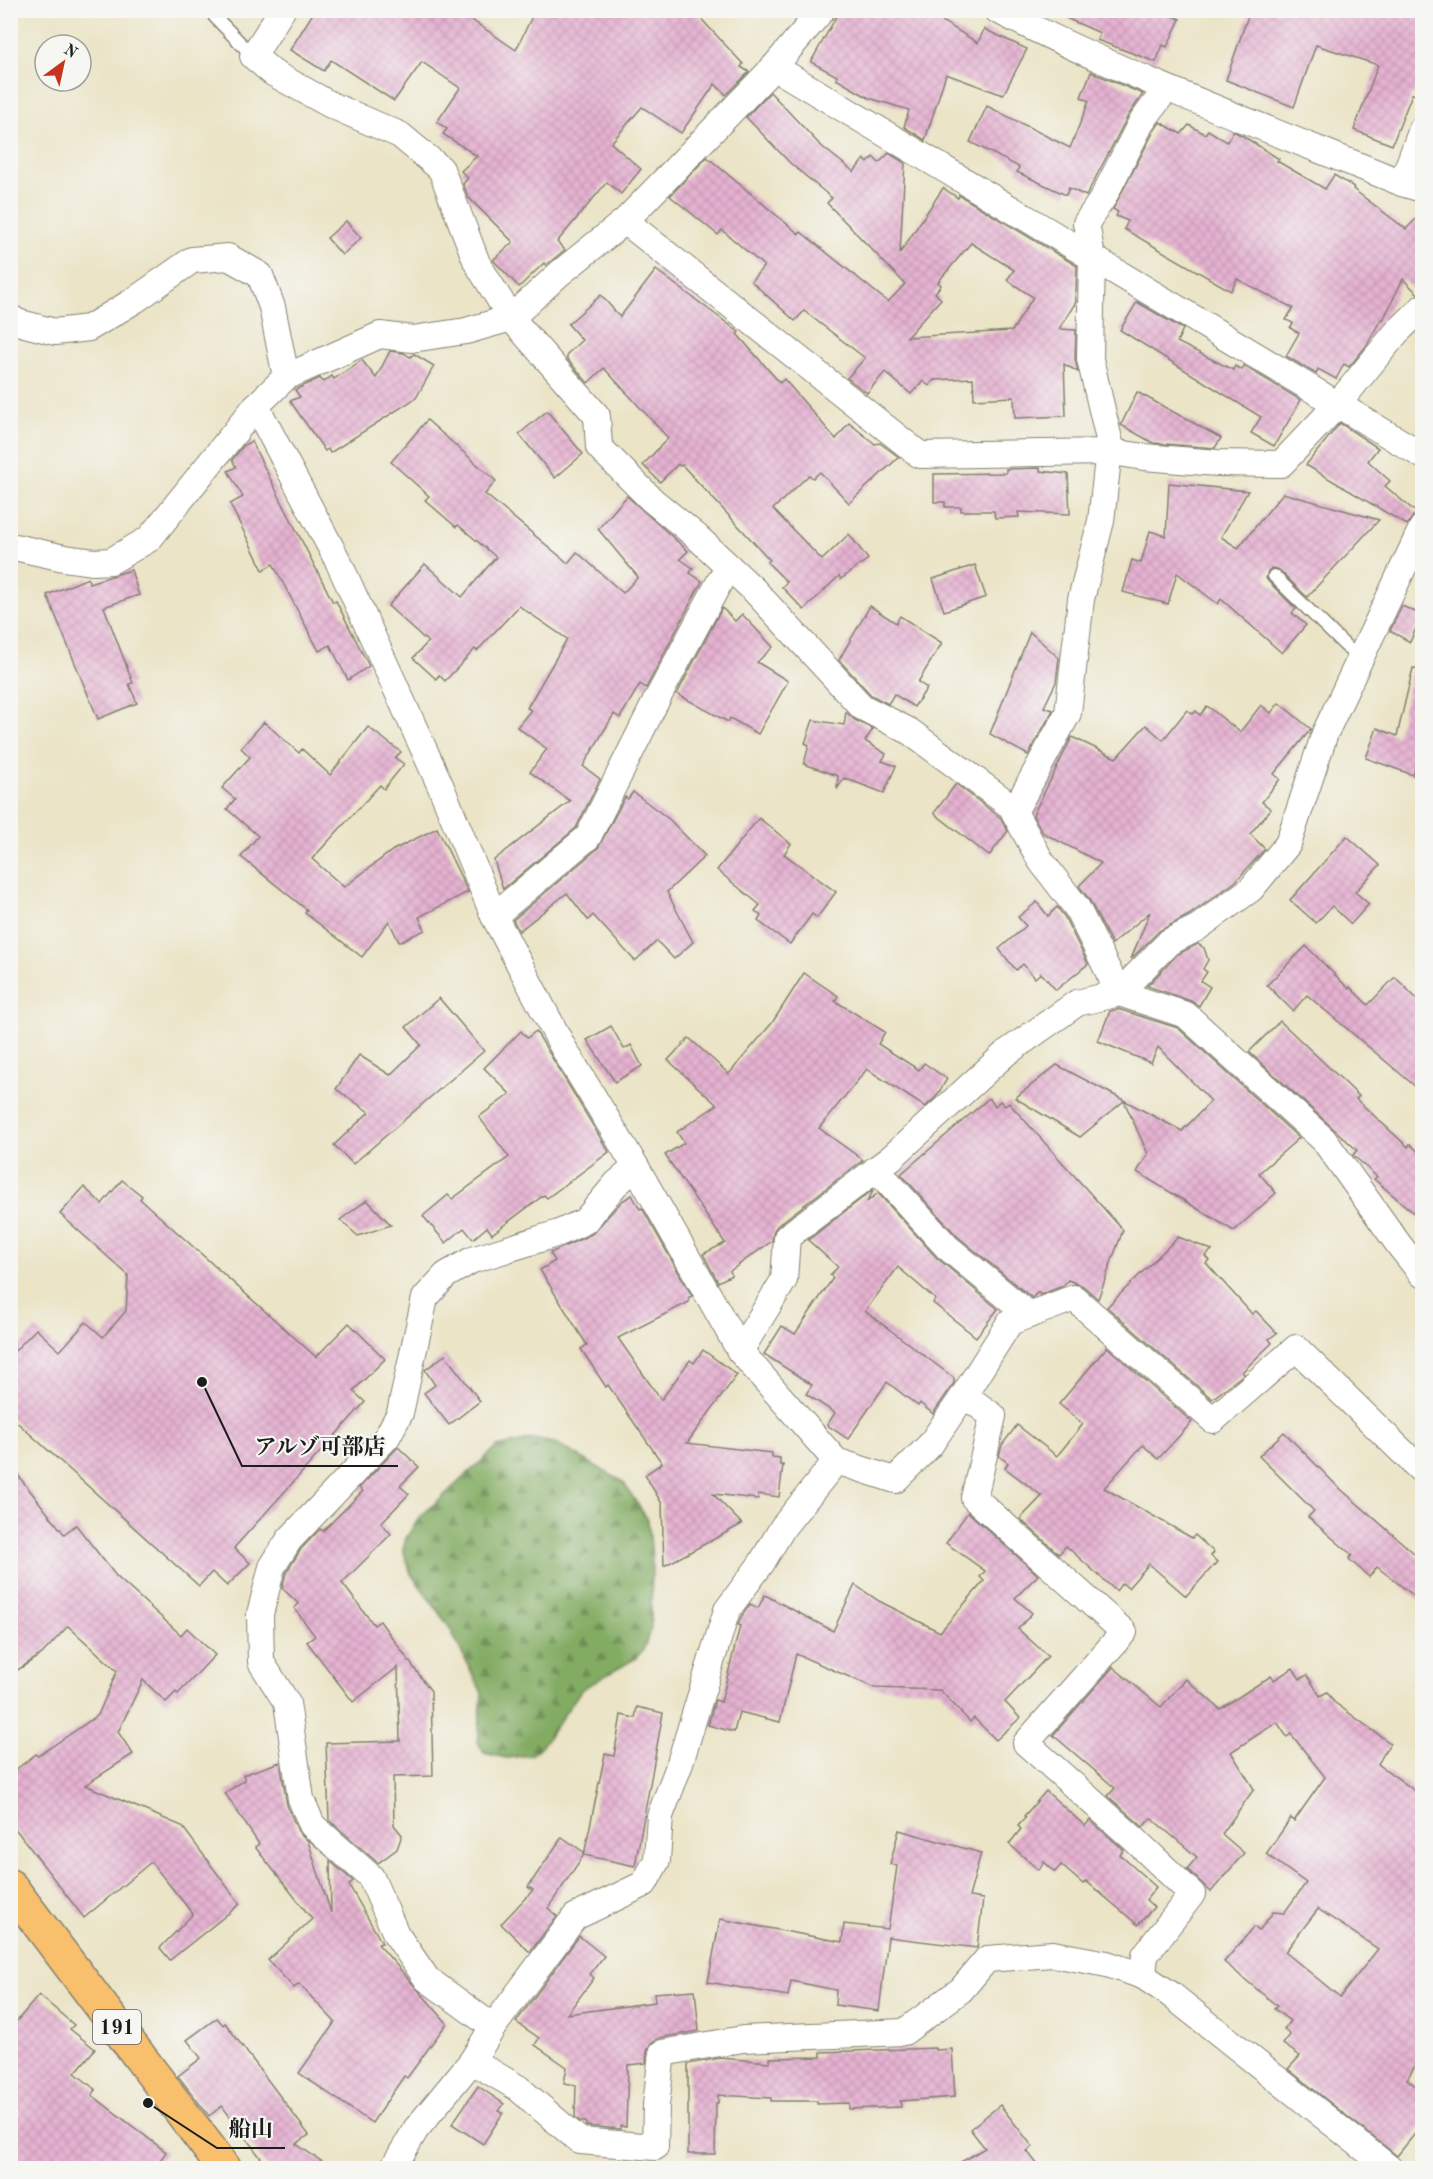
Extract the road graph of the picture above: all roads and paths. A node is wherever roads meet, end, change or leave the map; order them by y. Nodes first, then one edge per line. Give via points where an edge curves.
1 (212, 10) edge
2 (282, 10) edge
3 (822, 10) edge
4 (997, 10) edge
5 (253, 56) junction
6 (774, 67) junction
7 (1166, 89) junction
8 (1422, 129) edge
9 (1412, 186) edge
10 (625, 221) junction
11 (1092, 257) junction
12 (1422, 308) edge
13 (10, 317) edge
14 (511, 318) junction
15 (286, 377) junction
16 (1337, 405) junction
17 (256, 406) junction
18 (1112, 452) junction
19 (1422, 455) edge
20 (1422, 528) edge
21 (10, 546) edge
22 (728, 566) junction
23 (1274, 576) dead end
24 (1360, 660) junction
25 (1014, 809) junction
26 (494, 915) junction
27 (1119, 993) junction
28 (636, 1167) junction
29 (876, 1169) junction
30 (1422, 1274) edge
31 (1029, 1315) junction
32 (740, 1351) junction
33 (964, 1395) junction
34 (836, 1461) junction
35 (1422, 1470) edge
36 (10, 1886) edge
37 (1143, 1976) junction
38 (493, 2027) junction
39 (472, 2061) junction
40 (224, 2169) edge
41 (393, 2169) edge
42 (1389, 2169) edge

1 - 5 lane
2 - 5 street
3 - 6 street
4 - 7 street
5 - 14 street via 273,73 331,105 400,135 441,169 477,263
6 - 10 street
6 - 11 street
7 - 9 street
7 - 11 street via 1141,123 1086,223
8 - 9 street
10 - 14 street
10 - 18 street via 920,455
11 - 16 street
11 - 18 street via 1090,359
12 - 16 street via 1396,333
13 - 15 street via 55,332 89,328 192,260 228,257 260,275 272,307
14 - 15 street via 466,331 412,339 380,335
14 - 22 street via 597,416 599,447 652,500
15 - 17 street
16 - 18 street via 1281,464 1217,463
16 - 19 street
17 - 21 street via 149,539 111,561 74,560
17 - 26 street via 339,562
18 - 25 street via 1101,521 1081,598 1068,713
20 - 24 street
22 - 25 street via 862,707 909,731
22 - 26 street via 588,837
23 - 24 lane
24 - 27 street via 1325,733 1288,844 1251,889 1197,928 1169,942
25 - 27 street via 1041,861 1077,908
26 - 28 street via 564,1049
27 - 29 street via 1077,1004 1006,1053
27 - 30 street via 1185,1015 1324,1140
28 - 32 street
28 - 38 street via 585,1221 472,1260 446,1275 425,1298 400,1413 387,1437 289,1540 272,1567 260,1614 261,1662 286,1704 301,1799 312,1825 371,1877 396,1934 427,1979
29 - 31 street via 947,1247
29 - 32 street via 787,1237 784,1280
31 - 33 street via 1010,1322
31 - 35 street via 1074,1298 1213,1420 1296,1348
32 - 34 street
33 - 34 street via 930,1445 895,1480
33 - 37 street via 993,1416 974,1498 1124,1632 1026,1743 1192,1894 1145,1955
34 - 38 street via 783,1527 727,1610 660,1816 657,1860 644,1884 575,1917
36 - 40 highway, 191
37 - 39 street via 1107,1964 1053,1954 987,1959 961,1990 904,2032 743,2039 662,2053 655,2147 580,2142 518,2088
37 - 42 street
38 - 39 street
39 - 41 street via 416,2129

